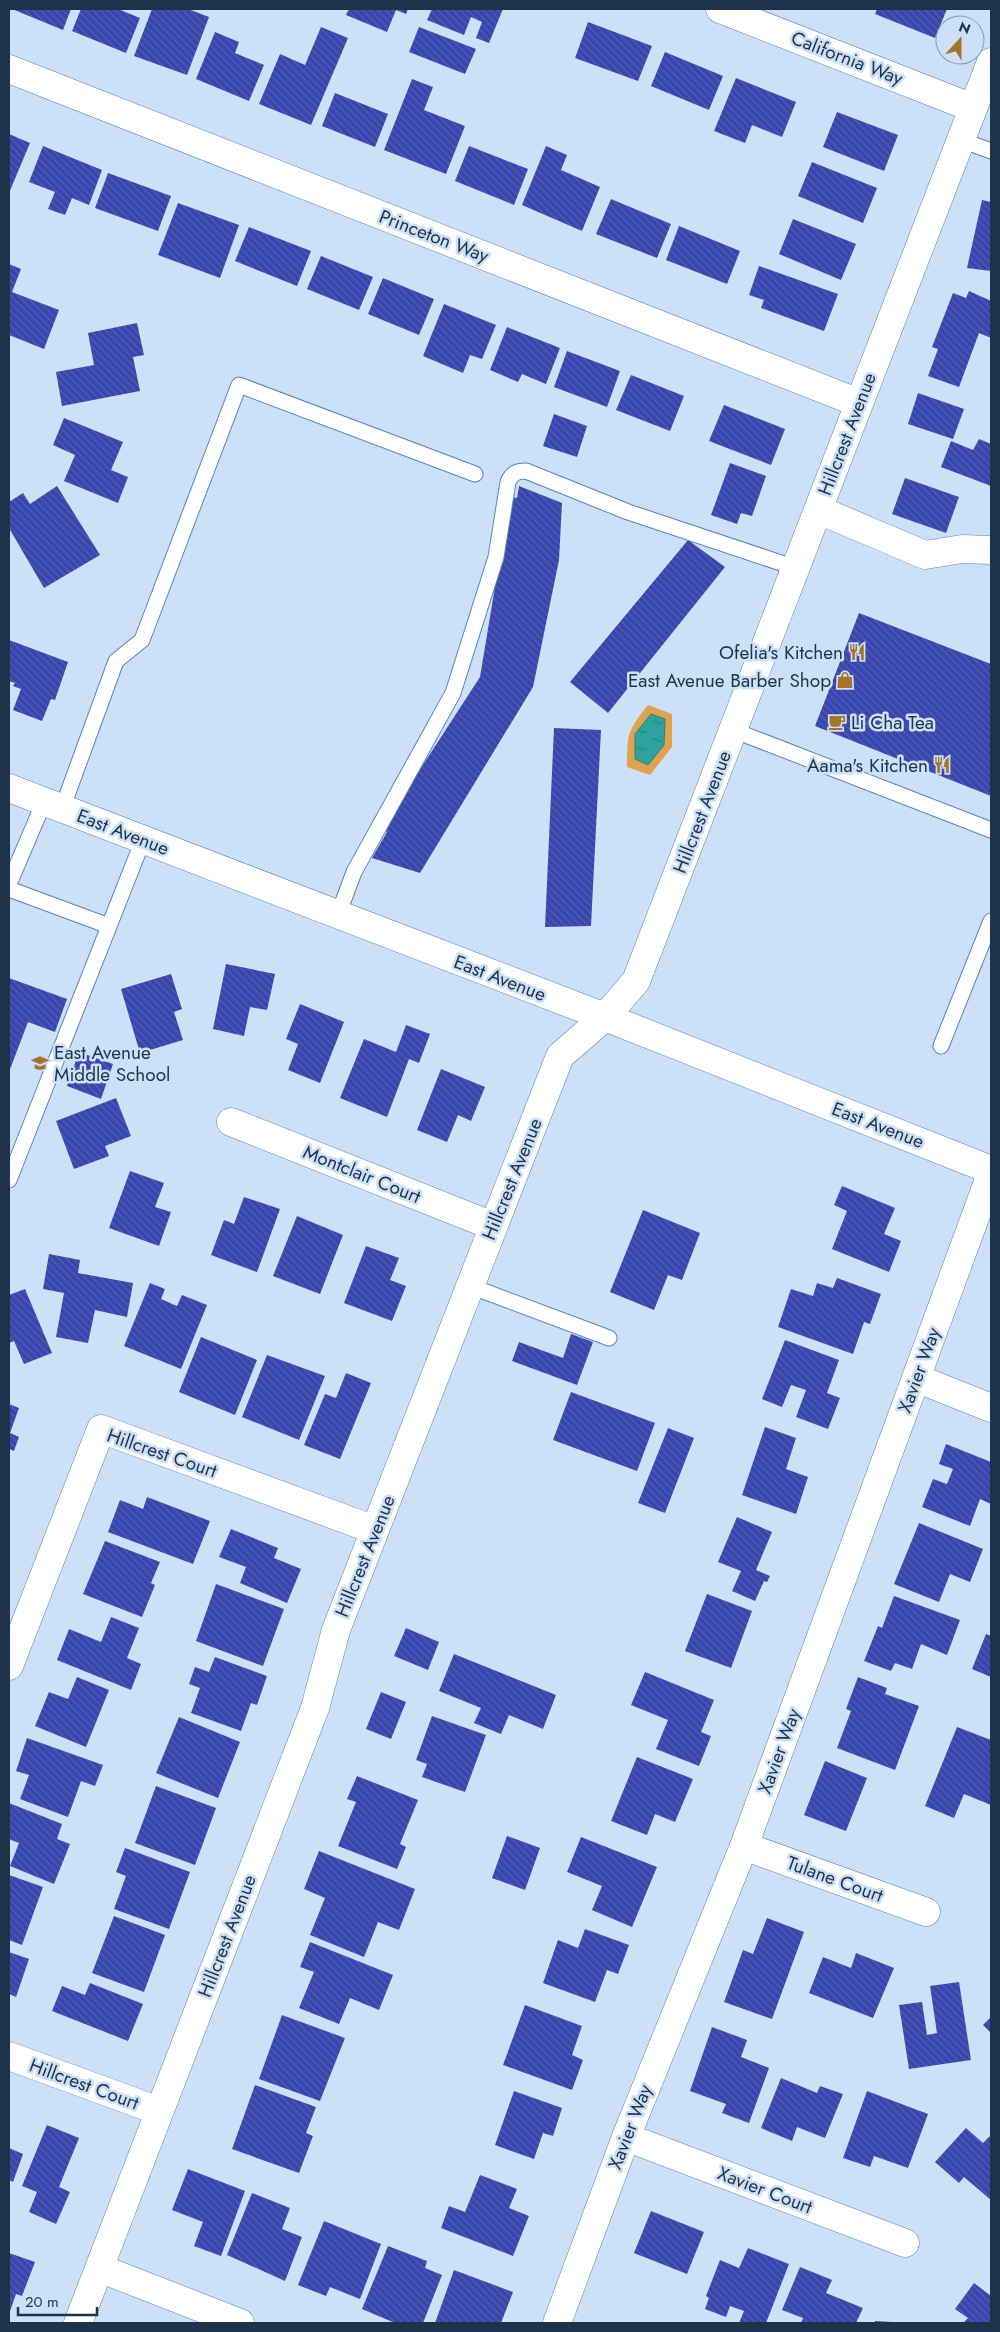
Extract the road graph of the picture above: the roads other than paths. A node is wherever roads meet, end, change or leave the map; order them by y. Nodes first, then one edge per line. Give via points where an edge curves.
1 (720, 9) edge
2 (991, 62) edge
3 (9, 68) edge
4 (973, 108) junction
5 (962, 140) junction
6 (991, 151) edge
7 (859, 403) junction
8 (475, 474) dead end
9 (819, 510) junction
10 (991, 550) edge
11 (796, 568) junction
12 (733, 730) junction
13 (9, 788) edge
14 (53, 805) junction
15 (991, 830) edge
16 (143, 840) junction
17 (9, 884) edge
18 (9, 889) edge
19 (338, 915) junction
20 (991, 921) edge
21 (109, 926) junction
22 (604, 1017) junction
23 (941, 1046) dead end
24 (231, 1122) dead end
25 (991, 1170) edge
26 (991, 1174) edge
27 (9, 1180) edge
28 (493, 1226) junction
29 (470, 1286) junction
30 (609, 1338) dead end
31 (916, 1378) junction
32 (991, 1408) edge
33 (375, 1530) junction
34 (9, 1666) edge
35 (744, 1846) junction
36 (926, 1912) dead end
37 (9, 2056) edge
38 (159, 2112) junction
39 (626, 2137) junction
40 (905, 2243) dead end
41 (99, 2268) junction
42 (78, 2323) edge
43 (240, 2323) edge
44 (557, 2323) edge

1 - 4 street, California Way
2 - 4 street, Hillcrest Avenue
3 - 7 street, Princeton Way
4 - 5 street, Hillcrest Avenue
5 - 6 lane
5 - 7 street, Hillcrest Avenue
7 - 9 street, Hillcrest Avenue
8 - 14 lane via 239,385 142,640 116,661
9 - 10 street via 925,554 962,549
9 - 11 street, Hillcrest Avenue
11 - 12 street, Hillcrest Avenue
11 - 19 lane via 628,512 526,471 518,471 511,476 496,557 453,693 354,872
12 - 15 lane
12 - 22 street, Hillcrest Avenue via 636,981
13 - 14 street, East Avenue
14 - 16 street, East Avenue
14 - 17 lane
16 - 19 street, East Avenue
16 - 21 lane
18 - 21 lane
19 - 22 street, East Avenue
20 - 23 lane
21 - 27 lane
22 - 25 street, East Avenue
22 - 28 street, Hillcrest Avenue via 560,1056
24 - 28 street, Montclair Court
26 - 31 street, Xavier Way
28 - 29 street, Hillcrest Avenue
29 - 30 lane
29 - 33 street, Hillcrest Avenue
31 - 32 street
31 - 35 street, Xavier Way
33 - 34 street, Hillcrest Court via 102,1429
33 - 38 street, Hillcrest Avenue via 336,1630 315,1708
35 - 36 street, Tulane Court
35 - 39 street, Xavier Way
37 - 38 street, Hillcrest Court
38 - 41 street, Hillcrest Avenue
39 - 40 street, Xavier Court
39 - 44 street, Xavier Way
41 - 42 street, Hillcrest Avenue
41 - 43 street

